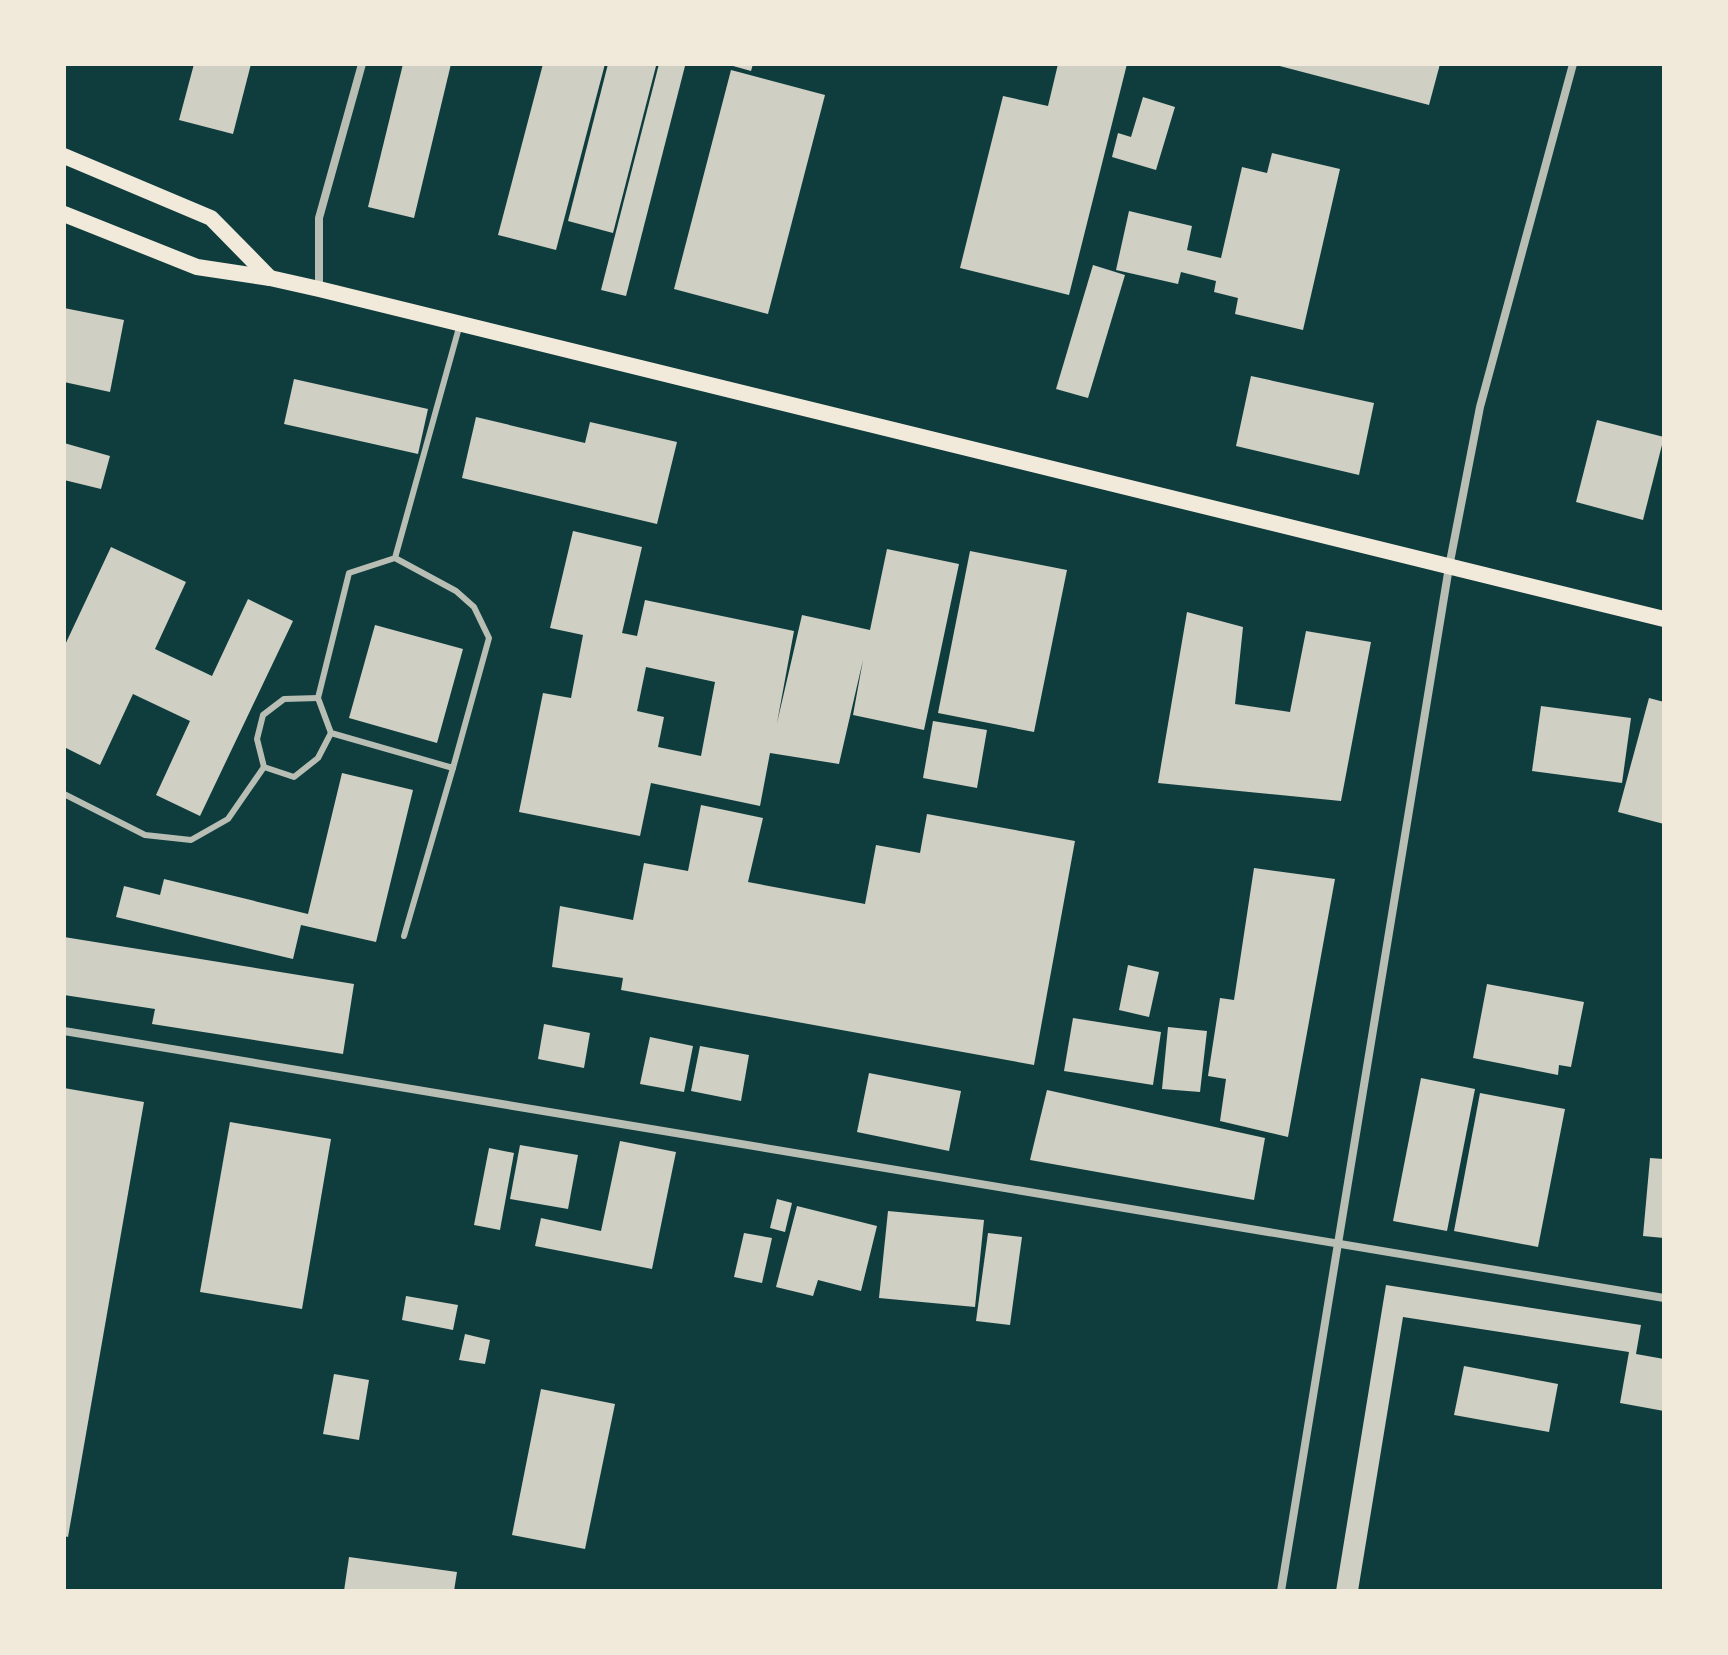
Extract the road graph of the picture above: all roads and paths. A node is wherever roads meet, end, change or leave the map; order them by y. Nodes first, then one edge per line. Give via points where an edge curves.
1 (362, 64) edge
2 (1573, 64) edge
3 (64, 156) edge
4 (64, 214) edge
5 (270, 278) junction
6 (319, 289) junction
7 (460, 324) junction
8 (395, 558) junction
9 (1449, 567) junction
10 (1664, 619) edge
11 (318, 698) junction
12 (331, 733) junction
13 (264, 767) junction
14 (453, 768) junction
15 (64, 794) edge
16 (404, 936) dead end
17 (64, 1031) edge
18 (1339, 1245) junction
19 (1664, 1298) edge
20 (1281, 1591) edge

1 - 6 street via 319,218
2 - 9 street via 1480,407
3 - 5 main road via 211,218
4 - 5 main road via 197,267
5 - 6 main road
6 - 7 main road
7 - 8 lane
7 - 9 main road
8 - 11 lane via 349,573
8 - 14 lane via 456,591 474,607 489,638
9 - 10 main road
9 - 18 street
11 - 12 lane
11 - 13 lane via 284,699 263,715 257,739
12 - 13 lane via 318,758 294,777
12 - 14 lane
13 - 15 lane via 228,819 191,840 145,835
14 - 16 lane
17 - 18 street
18 - 19 street
18 - 20 street

